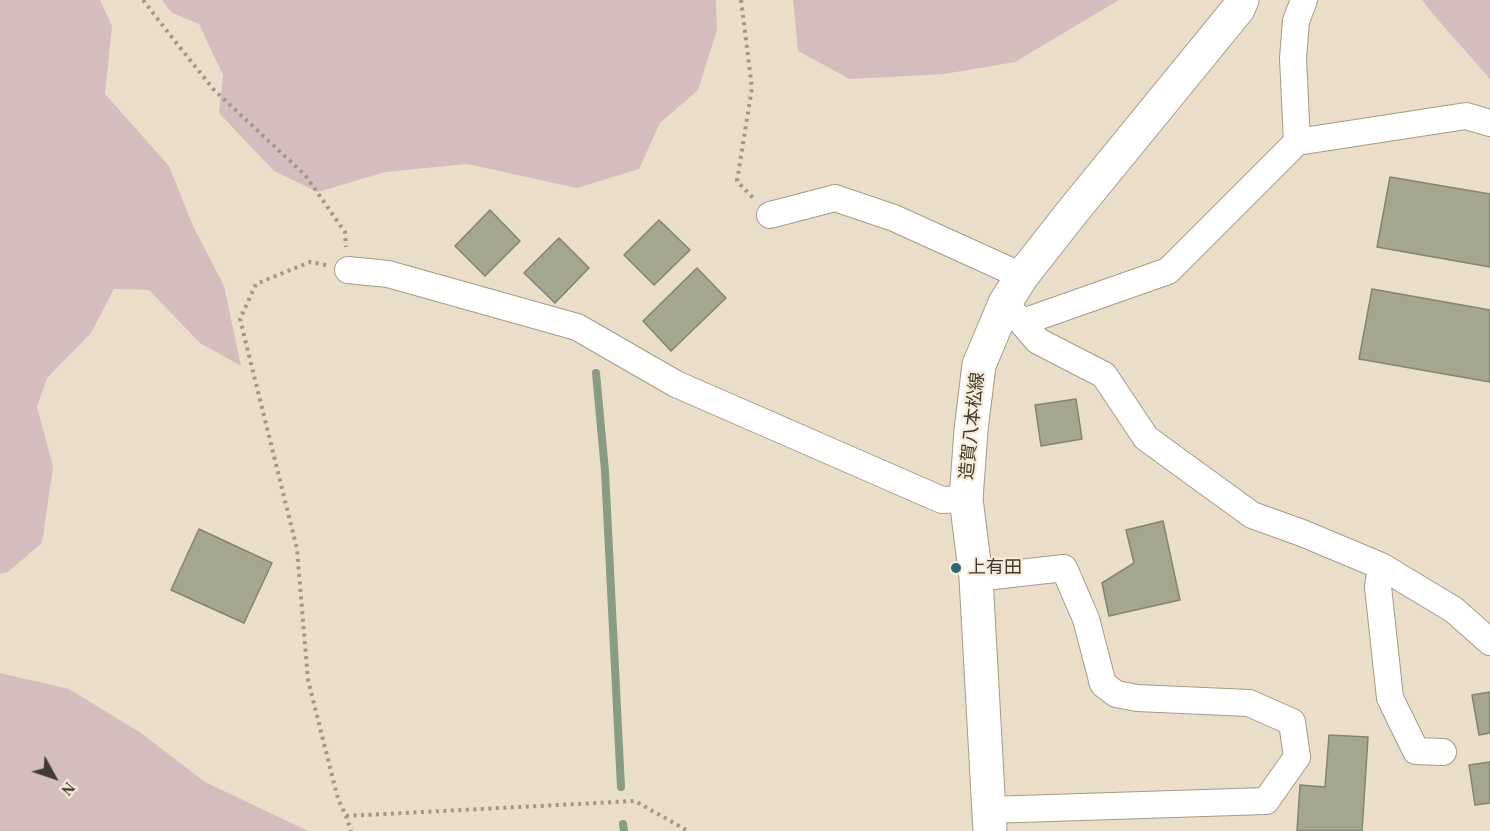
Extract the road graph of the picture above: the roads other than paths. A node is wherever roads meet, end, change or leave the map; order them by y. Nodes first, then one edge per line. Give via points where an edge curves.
1 (1242, 0) edge
2 (1304, 0) edge
3 (1490, 123) edge
4 (1297, 142) junction
5 (770, 215) road end
6 (348, 270) road end
7 (1022, 276) junction
8 (1014, 313) junction
9 (966, 499) junction
10 (1381, 566) junction
11 (976, 578) junction
12 (1490, 642) edge
13 (1443, 752) dead end
14 (990, 821) edge

1 - 7 main road, 造賀八本松線
2 - 4 street via 1296,21 1293,58
3 - 4 street via 1466,116
4 - 8 street via 1168,271
5 - 7 street via 835,198 894,218
6 - 9 street via 388,274 577,327 676,384 942,500
7 - 8 main road, 造賀八本松線
8 - 9 main road, 造賀八本松線 via 979,365
8 - 10 street via 1038,341 1104,375 1146,438 1252,515
9 - 11 main road, 造賀八本松線
10 - 12 street via 1454,610
10 - 13 street via 1378,587 1390,698 1416,751
11 - 14 main road, 造賀八本松線
11 - 14 street via 1064,568 1086,619 1104,684 1116,694 1249,703 1292,722 1297,757 1266,801

